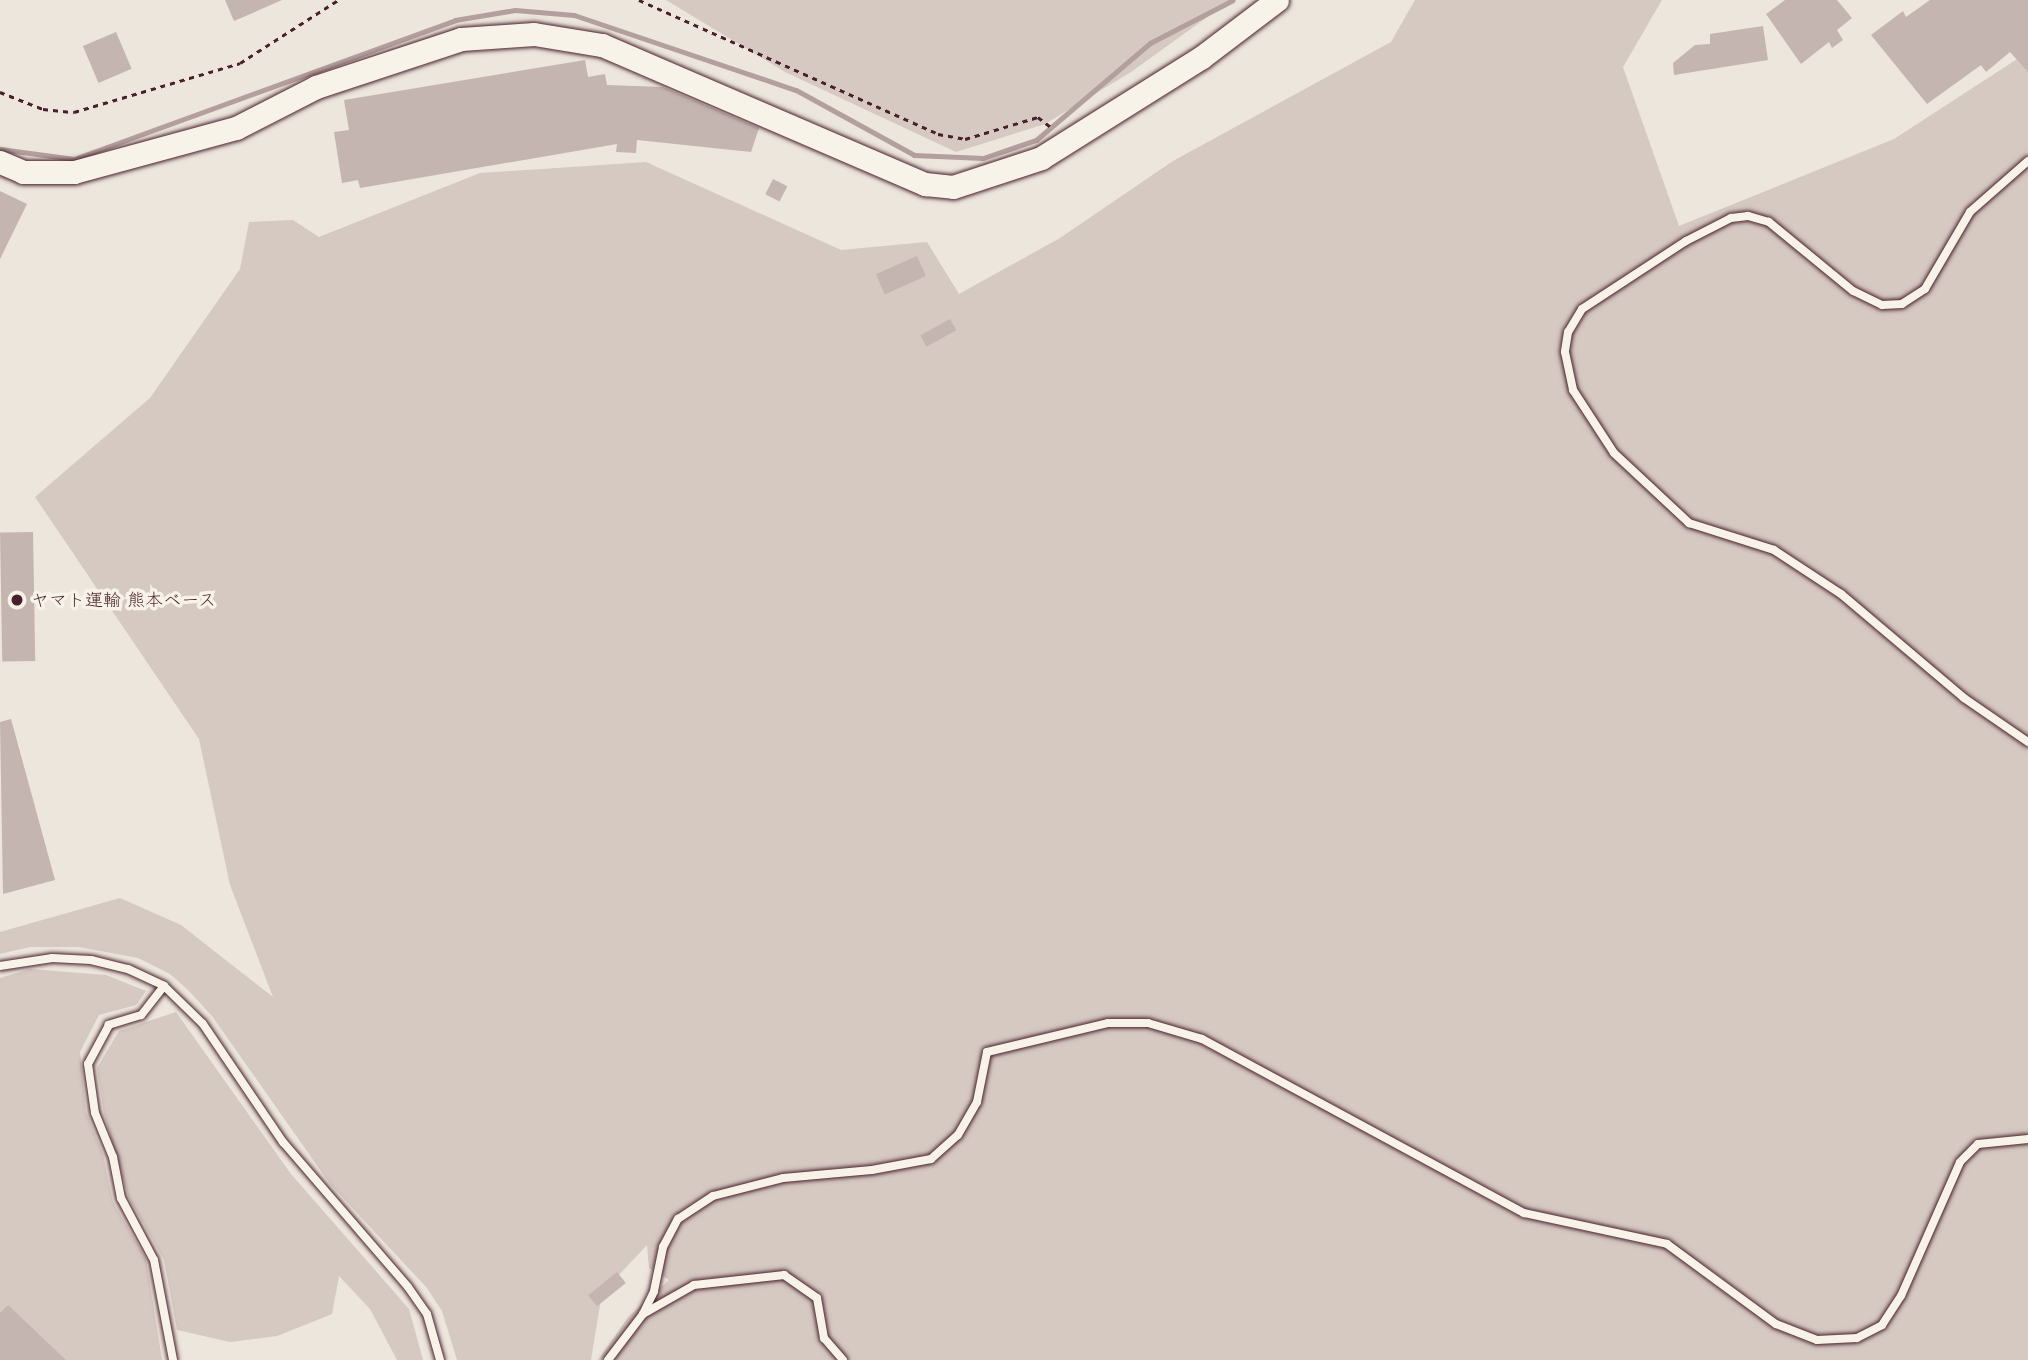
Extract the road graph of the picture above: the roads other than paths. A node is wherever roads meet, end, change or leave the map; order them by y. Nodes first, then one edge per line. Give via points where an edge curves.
1 (1277, 0) edge
2 (2028, 161) edge
3 (0, 162) edge
4 (2028, 742) edge
5 (0, 967) edge
6 (164, 986) junction
7 (2028, 1139) edge
8 (643, 1314) junction
9 (173, 1360) edge
10 (440, 1360) edge
11 (608, 1360) edge
12 (843, 1360) edge

1 - 3 street via 1202,57 1041,158 953,187 925,184 602,45 534,34 461,39 316,88 236,128 74,172 23,172
2 - 4 lane via 1970,212 1925,289 1902,304 1882,305 1853,291 1769,222 1748,216 1731,218 1686,241 1582,309 1568,332 1565,352 1573,390 1614,453 1689,523 1774,550 1841,594 1964,698
5 - 6 lane via 52,958 91,960 128,969
6 - 9 lane via 141,1015 109,1025 88,1064 95,1113 113,1157 121,1198 154,1260
6 - 10 lane via 203,1024 283,1142 408,1287 427,1314
7 - 8 lane via 1978,1144 1960,1162 1901,1296 1882,1325 1857,1338 1817,1340 1776,1324 1667,1244 1524,1213 1202,1039 1148,1023 1108,1023 987,1052 977,1102 958,1135 931,1158 872,1170 783,1178 713,1196 678,1219 663,1247 654,1291
8 - 11 lane
8 - 12 lane via 694,1285 784,1275 817,1297 824,1338

